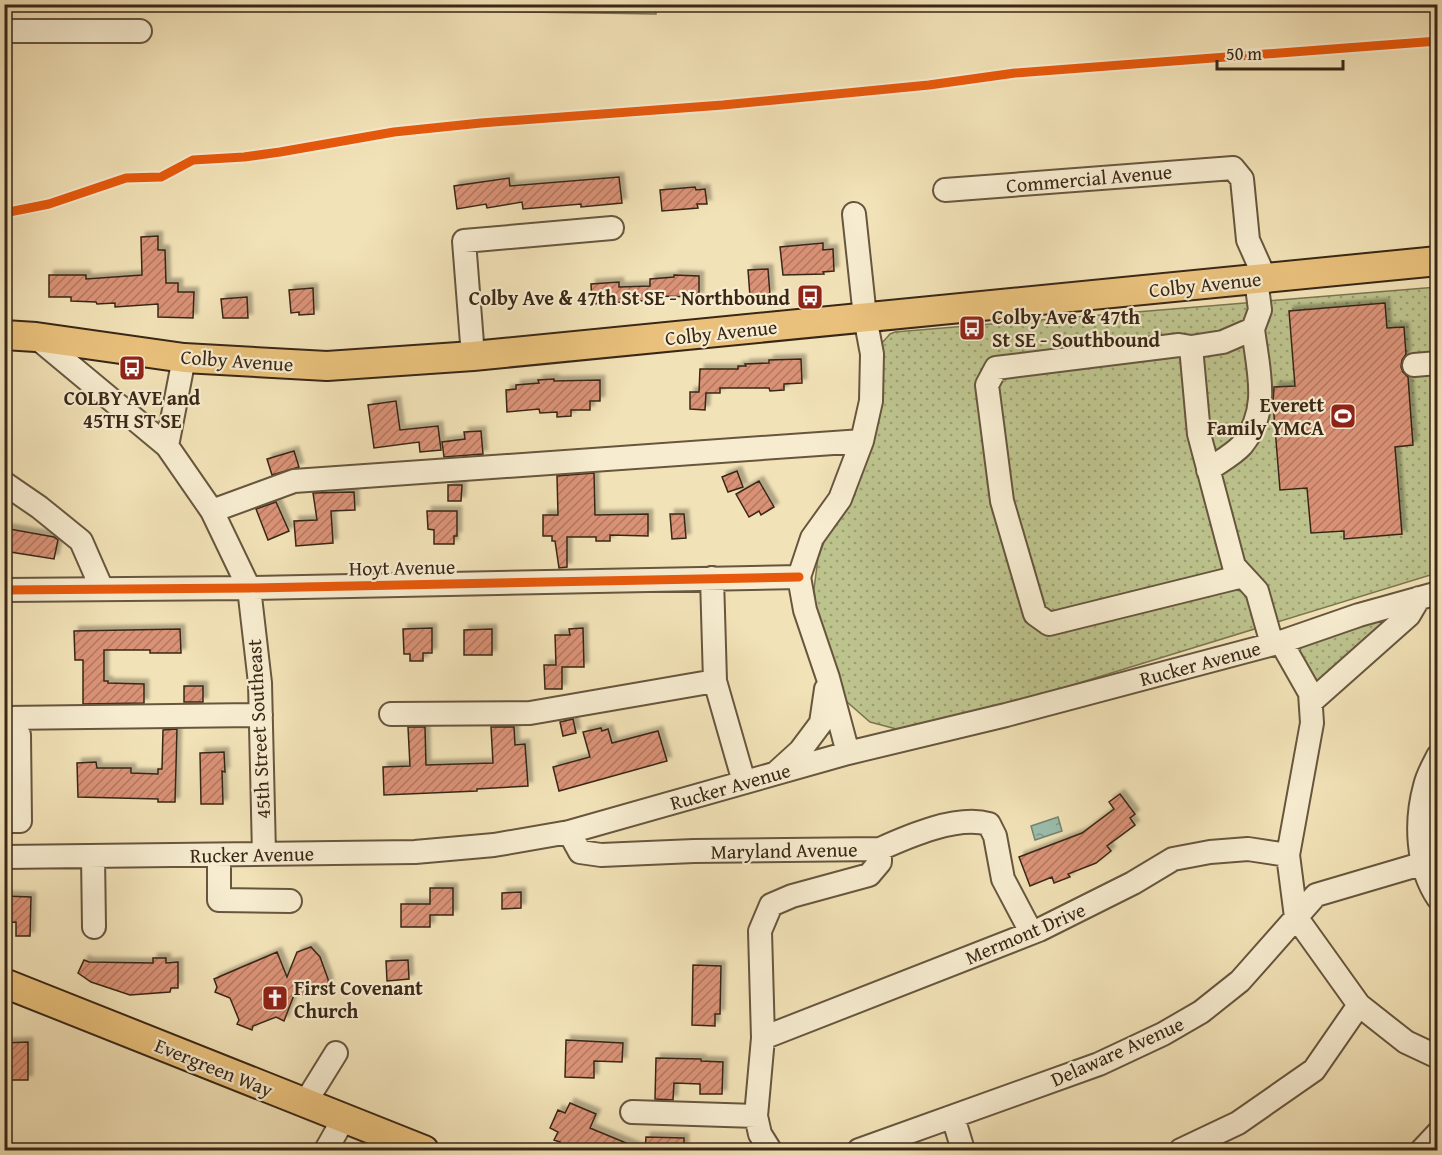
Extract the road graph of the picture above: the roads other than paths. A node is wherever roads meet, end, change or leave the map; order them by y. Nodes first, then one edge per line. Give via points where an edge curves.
1 (4, 31) edge
2 (140, 31) dead end
3 (945, 190) dead end
4 (854, 214) dead end
5 (612, 228) dead end
6 (1437, 262) edge
7 (1260, 278) junction
8 (865, 317) junction
9 (1253, 329) junction
10 (4, 334) edge
11 (36, 337) junction
12 (1191, 347) junction
13 (473, 356) junction
14 (184, 358) junction
15 (1437, 363) edge
16 (1414, 365) dead end
17 (862, 441) junction
18 (167, 446) junction
19 (1208, 470) junction
20 (4, 483) edge
21 (212, 511) junction
22 (1243, 576) junction
23 (799, 577) junction
24 (712, 578) junction
25 (249, 588) junction
26 (102, 589) junction
27 (4, 590) edge
28 (1428, 596) edge
29 (1276, 643) junction
30 (828, 678) junction
31 (715, 681) junction
32 (1311, 702) junction
33 (391, 714) dead end
34 (261, 715) junction
35 (4, 718) edge
36 (4, 735) edge
37 (848, 753) junction
38 (1437, 756) edge
39 (775, 773) junction
40 (744, 782) junction
41 (4, 821) edge
42 (569, 832) junction
43 (880, 849) junction
44 (264, 854) junction
45 (219, 855) junction
46 (1288, 855) junction
47 (93, 856) junction
48 (4, 857) edge
49 (1430, 861) edge
50 (1437, 898) edge
51 (290, 901) dead end
52 (1296, 917) junction
53 (94, 927) dead end
54 (1031, 932) junction
55 (4, 983) edge
56 (1359, 1005) junction
57 (762, 1038) junction
58 (336, 1053) dead end
59 (1437, 1057) edge
60 (305, 1103) junction
61 (632, 1112) dead end
62 (756, 1116) junction
63 (953, 1117) junction
64 (344, 1118) junction
65 (1437, 1133) edge
66 (327, 1150) edge
67 (424, 1150) edge
68 (770, 1150) edge
69 (859, 1150) edge
70 (963, 1150) edge
71 (1181, 1150) edge
72 (1422, 1150) edge

1 - 2 street
3 - 7 street, Commercial Avenue via 1233,168 1242,179 1248,240
4 - 8 street
5 - 13 street via 465,241
6 - 7 main road, Colby Avenue
7 - 8 main road, Colby Avenue
7 - 9 street via 1260,310
8 - 13 main road, Colby Avenue
8 - 17 street via 872,354 871,401
9 - 12 street via 1223,342
9 - 19 street via 1261,398 1258,415 1241,445
10 - 11 main road, Colby Avenue
11 - 14 main road, Colby Avenue
11 - 18 street, 45th Street Southeast
12 - 19 street via 1199,434
12 - 22 street via 1179,345 996,368 987,385 1002,501 1035,614 1049,624
13 - 14 main road, Colby Avenue via 327,366
14 - 18 street
15 - 16 street
17 - 21 street via 294,481
17 - 23 street via 840,500 812,538
18 - 21 street, 45th Street Southeast
19 - 22 street via 1234,566
20 - 26 street via 81,542
21 - 25 street, 45th Street Southeast
22 - 29 street via 1257,591
23 - 24 street, Hoyt Avenue
23 - 30 street via 805,610
24 - 25 street, Hoyt Avenue
24 - 31 street
25 - 26 street, Hoyt Avenue
25 - 34 street, 45th Street Southeast
26 - 27 street, Hoyt Avenue
28 - 29 street, Rucker Avenue
28 - 32 street
29 - 32 street via 1310,693
29 - 37 street, Rucker Avenue
30 - 37 street
30 - 39 street via 821,723 800,751
31 - 33 street via 530,713
31 - 40 street
32 - 46 street via 1312,723
34 - 35 street
34 - 44 street, 45th Street Southeast
36 - 41 street via 19,735 20,799 20,821
37 - 39 street, Rucker Avenue
38 - 49 street via 1425,786 1419,822
39 - 40 street, Rucker Avenue
40 - 42 street, Rucker Avenue
42 - 43 street, Maryland Avenue via 580,852 601,855
42 - 44 street, Rucker Avenue via 494,845 415,852
43 - 54 street via 924,830 979,821 989,824 1003,879
43 - 57 street, Maryland Avenue via 880,862 869,875 792,896 771,906 760,931
44 - 45 street, Rucker Avenue
45 - 47 street, Rucker Avenue
45 - 51 street via 219,900
46 - 52 street
46 - 54 street, Mermont Drive via 1248,849 1173,859 1133,883
47 - 48 street, Rucker Avenue
47 - 53 street
49 - 50 street
49 - 52 street, Delaware Avenue via 1316,895
52 - 56 street
52 - 63 street, Delaware Avenue via 1240,981 1201,1012 1100,1064
54 - 57 street, Mermont Drive
55 - 60 main road, Evergreen Way
56 - 59 street via 1406,1042
56 - 71 street via 1314,1070 1238,1123
57 - 62 street, Maryland Avenue
58 - 60 street
60 - 64 main road, Evergreen Way
61 - 62 street
62 - 68 street, Maryland Avenue via 760,1134
63 - 69 street, Delaware Avenue
63 - 70 street
64 - 66 street
64 - 67 main road, Evergreen Way
65 - 72 street

